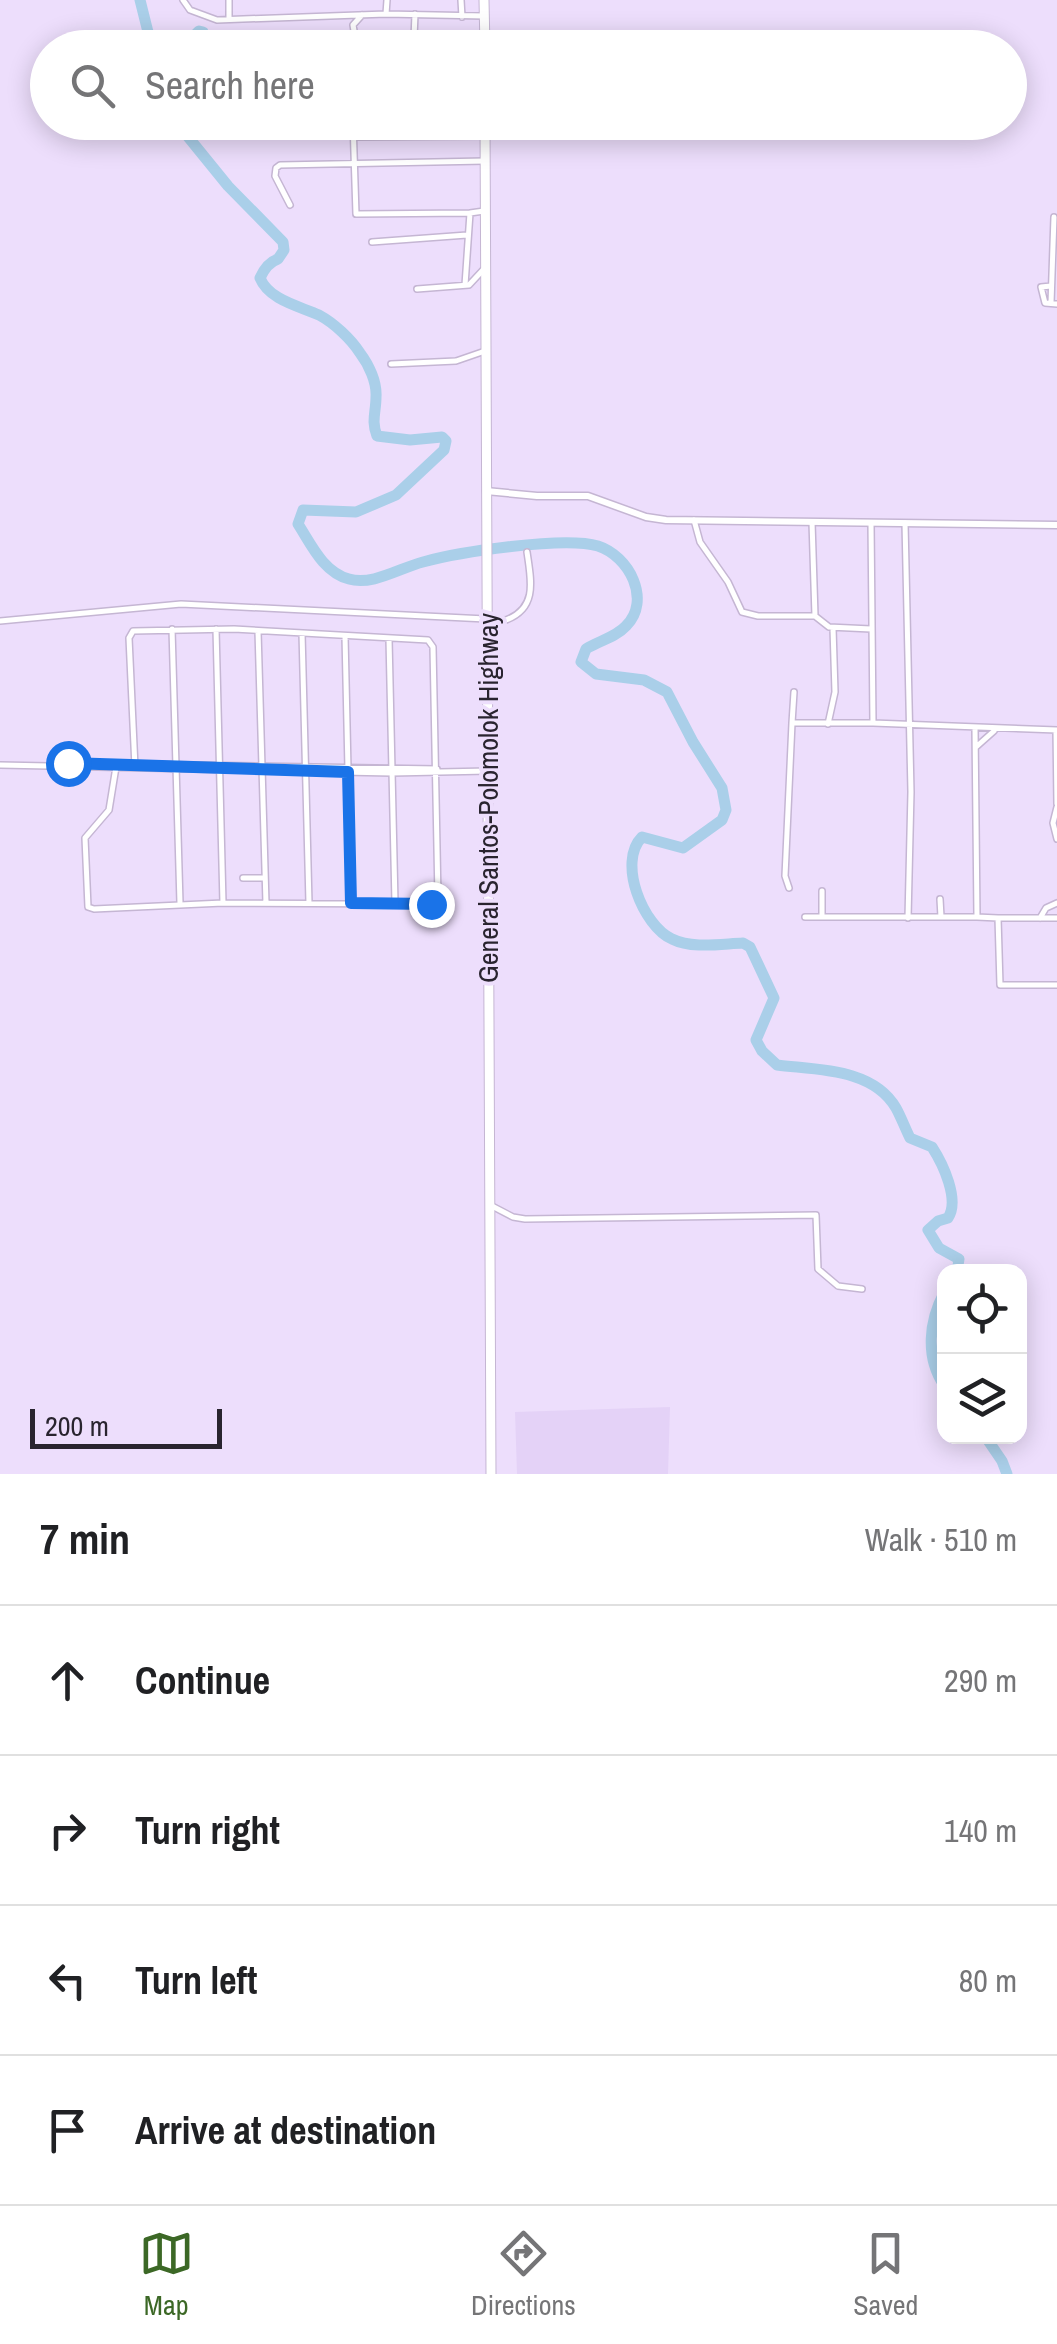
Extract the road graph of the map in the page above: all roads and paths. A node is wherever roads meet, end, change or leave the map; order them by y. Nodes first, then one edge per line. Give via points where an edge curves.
1 (184, 0) edge
2 (229, 0) edge
3 (386, 0) edge
4 (461, 0) edge
5 (484, 0) edge
6 (386, 14) junction
7 (415, 14) junction
8 (362, 15) junction
9 (484, 16) junction
10 (462, 17) junction
11 (229, 18) junction
12 (354, 30) edge
13 (414, 30) edge
14 (484, 30) edge
15 (353, 140) edge
16 (485, 140) edge
17 (485, 161) junction
18 (352, 164) junction
19 (290, 205) dead end
20 (484, 210) junction
21 (470, 213) junction
22 (1054, 218) dead end
23 (467, 235) junction
24 (372, 242) dead end
25 (485, 267) junction
26 (465, 286) junction
27 (416, 290) dead end
28 (1054, 304) edge
29 (485, 351) junction
30 (391, 364) dead end
31 (486, 491) junction
32 (694, 520) junction
33 (812, 522) junction
34 (871, 522) junction
35 (905, 523) junction
36 (1057, 525) edge
37 (527, 552) dead end
38 (815, 616) junction
39 (0, 621) edge
40 (487, 621) junction
41 (172, 628) junction
42 (833, 628) junction
43 (216, 629) junction
44 (870, 629) junction
45 (258, 631) junction
46 (302, 634) junction
47 (345, 636) junction
48 (389, 639) junction
49 (794, 692) dead end
50 (792, 723) junction
51 (873, 723) junction
52 (804, 724) junction
53 (828, 724) junction
54 (908, 725) junction
55 (975, 728) junction
56 (996, 729) junction
57 (1056, 730) edge
58 (792, 741) junction
59 (975, 748) junction
60 (3, 763) edge
61 (88, 766) junction
62 (135, 766) junction
63 (176, 766) junction
64 (220, 767) junction
65 (262, 767) junction
66 (116, 768) junction
67 (305, 770) junction
68 (348, 770) junction
69 (392, 771) junction
70 (439, 771) junction
71 (488, 772) junction
72 (1057, 805) edge
73 (1057, 839) edge
74 (244, 878) dead end
75 (264, 878) junction
76 (789, 888) dead end
77 (822, 891) dead end
78 (940, 900) dead end
79 (223, 903) junction
80 (309, 903) junction
81 (351, 903) junction
82 (395, 903) junction
83 (1057, 903) edge
84 (180, 904) junction
85 (266, 904) junction
86 (806, 917) dead end
87 (822, 917) junction
88 (942, 917) junction
89 (977, 917) junction
90 (908, 918) junction
91 (998, 918) junction
92 (1040, 918) junction
93 (1057, 918) edge
94 (1057, 984) edge
95 (490, 1205) junction
96 (862, 1289) dead end
97 (491, 1474) edge

1 - 11 street via 206,18
2 - 11 street
3 - 6 street
4 - 10 street
5 - 9 highway
6 - 7 street
6 - 8 street
7 - 10 street
7 - 13 street
8 - 11 street
8 - 12 street
9 - 10 street
9 - 14 highway
15 - 18 street
16 - 17 highway, General Santos-Polomolok Highway
17 - 18 street
17 - 20 highway, General Santos-Polomolok Highway
18 - 19 street via 278,166 275,176
18 - 21 street via 358,215
20 - 21 street
20 - 25 highway, General Santos-Polomolok Highway
21 - 23 street
22 - 28 street
23 - 24 street
23 - 26 street
25 - 26 street
25 - 29 highway, General Santos-Polomolok Highway
26 - 27 street
29 - 30 street via 456,361
29 - 31 highway, General Santos-Polomolok Highway
31 - 32 street via 588,496 646,518
31 - 40 highway, General Santos-Polomolok Highway
32 - 33 street
32 - 38 street via 742,612
33 - 34 street
33 - 38 street
34 - 35 street
34 - 44 street
35 - 36 street
35 - 54 street
37 - 40 street via 528,602 516,616
38 - 42 street
39 - 40 street via 181,604
40 - 71 highway, General Santos-Polomolok Highway
41 - 43 street
41 - 62 street via 130,634
41 - 63 street
42 - 44 street
42 - 53 street via 835,692
43 - 45 street
43 - 64 street
44 - 51 street
45 - 46 street
45 - 65 street
46 - 47 street
46 - 67 street
47 - 48 street
47 - 68 street
48 - 69 street
48 - 70 street via 432,643
49 - 50 street
50 - 52 street
50 - 58 street
51 - 53 street
51 - 54 street
52 - 53 street
52 - 58 street
54 - 55 street
54 - 90 street
55 - 56 street
55 - 59 street
56 - 57 street
56 - 59 street
57 - 72 street
58 - 76 street
59 - 89 street
60 - 61 street
61 - 62 street
61 - 66 street
62 - 63 street
62 - 66 street
63 - 64 street
63 - 84 street
64 - 65 street
64 - 79 street
65 - 67 street
65 - 75 street
66 - 84 street via 108,813 84,838 88,906
67 - 68 street
67 - 80 street
68 - 69 street
68 - 81 street
69 - 70 street
69 - 82 street
70 - 71 street
70 - 82 street via 439,894 431,904
71 - 95 highway, General Santos-Polomolok Highway
72 - 73 street
74 - 75 street
75 - 85 street
77 - 87 street
78 - 88 street
79 - 84 street
79 - 85 street
80 - 81 street
80 - 85 street
81 - 82 street
83 - 92 street
86 - 87 street
87 - 90 street
88 - 89 street
88 - 90 street
89 - 91 street
91 - 92 street
91 - 94 street via 1000,985
92 - 93 street
95 - 96 street via 525,1219 816,1215 818,1269 838,1286
95 - 97 highway, General Santos-Polomolok Highway

